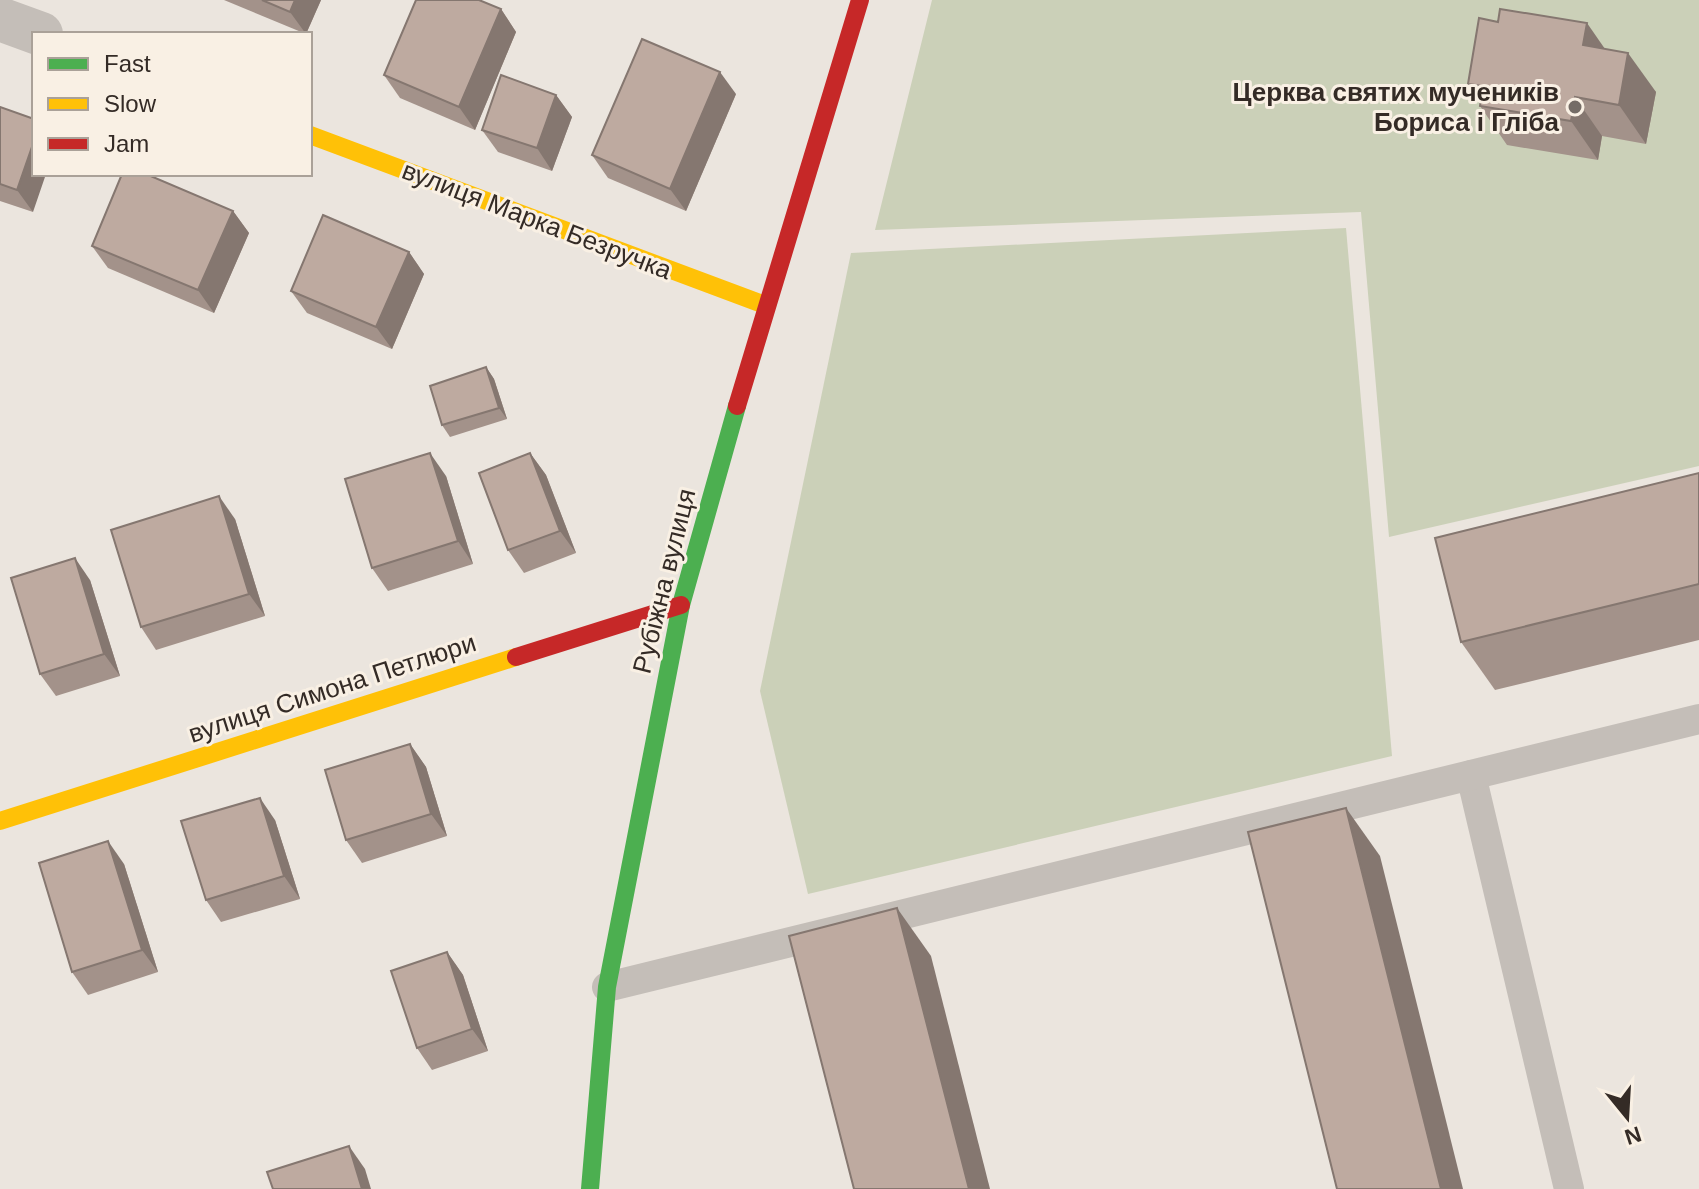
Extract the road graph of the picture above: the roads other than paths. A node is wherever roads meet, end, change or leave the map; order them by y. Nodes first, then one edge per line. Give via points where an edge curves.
1 (860, 0) edge
2 (0, 19) edge
3 (36, 32) edge
4 (312, 136) edge
5 (765, 305) junction
6 (681, 605) junction
7 (1699, 719) edge
8 (1471, 775) junction
9 (0, 821) edge
10 (607, 987) junction
11 (590, 1189) edge
12 (1569, 1189) edge

1 - 5 street, Рубіжна вулиця
2 - 3 street
4 - 5 street, вулиця Марка Безручка
5 - 6 street, Рубіжна вулиця
6 - 9 street, вулиця Симона Петлюри
6 - 10 street, Рубіжна вулиця
7 - 8 lane
8 - 10 lane
8 - 12 lane
10 - 11 street, Рубіжна вулиця

